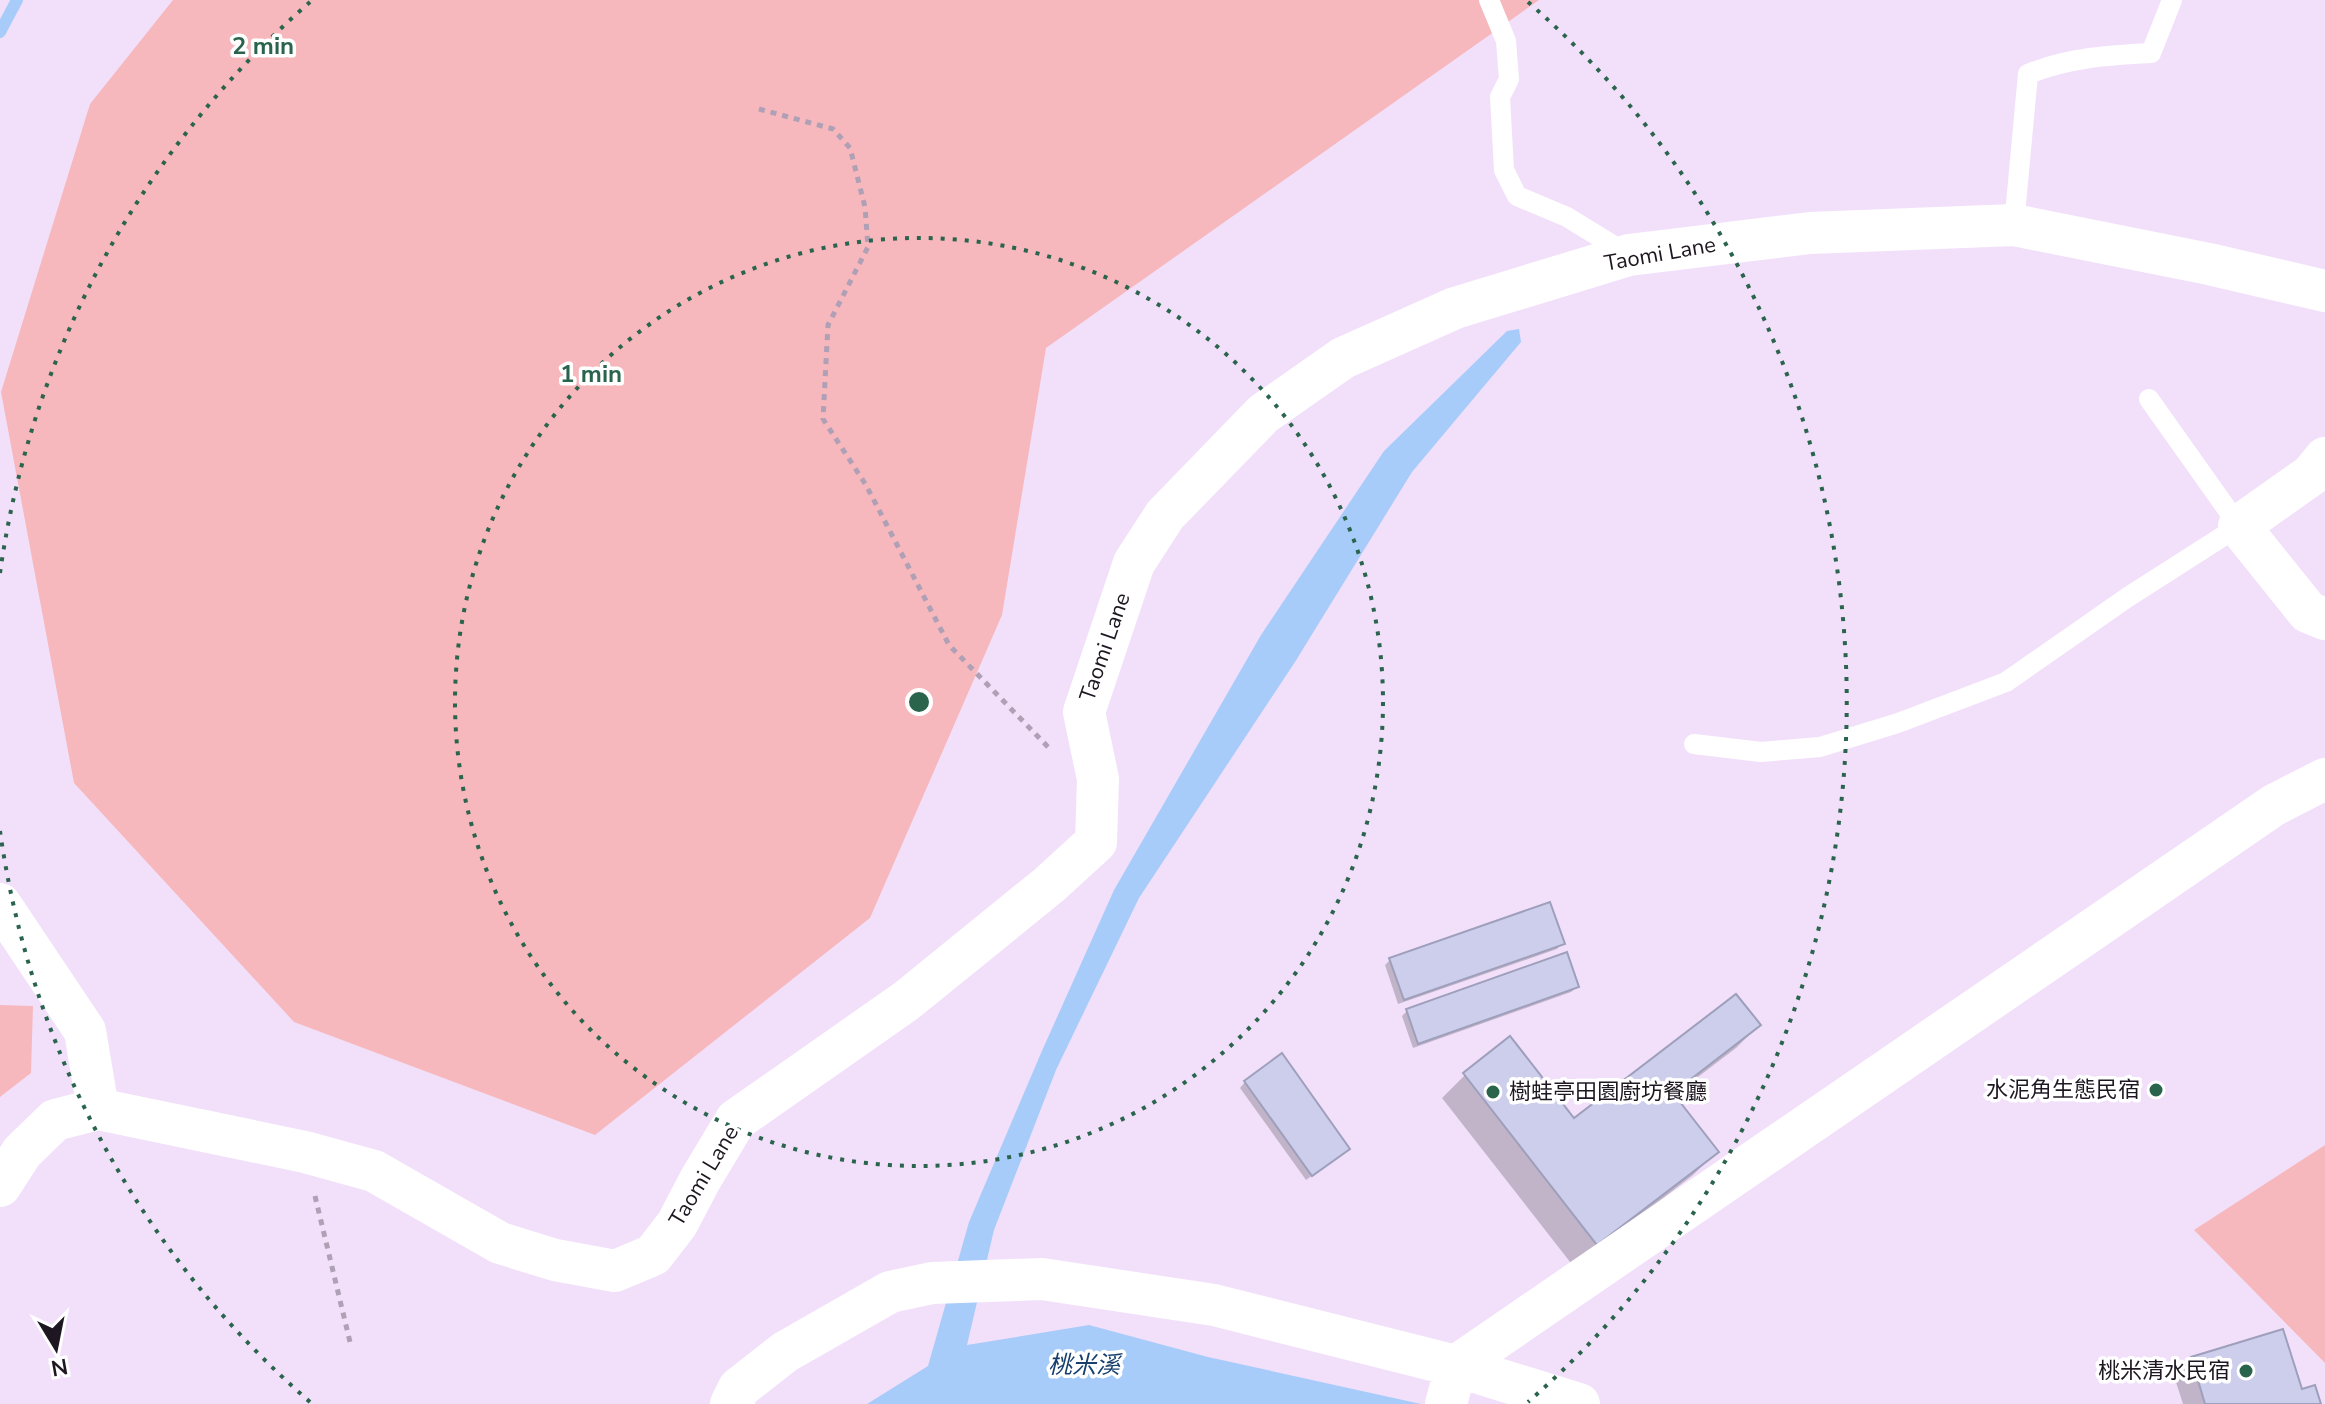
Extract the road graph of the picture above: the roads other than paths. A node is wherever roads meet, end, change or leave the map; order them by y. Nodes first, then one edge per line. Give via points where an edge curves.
1 (1489, 0) edge
2 (2172, 0) edge
3 (2014, 225) junction
4 (1629, 255) junction
5 (2325, 291) edge
6 (2149, 399) dead end
7 (2325, 458) edge
8 (2239, 526) junction
9 (2325, 619) edge
10 (1694, 744) dead end
11 (2325, 779) edge
12 (0, 904) edge
13 (98, 1109) junction
14 (0, 1186) edge
15 (1450, 1388) edge
16 (731, 1404) edge
17 (1579, 1404) edge

1 - 4 lane via 1506,41 1509,79 1500,97 1504,170 1517,196 1567,217
2 - 3 lane via 2151,53 2053,63 2028,74
3 - 4 street, Taomi Lane via 1810,233
3 - 5 street, Taomi Lane
4 - 13 street, Taomi Lane via 1455,308 1343,358 1263,414 1165,515 1134,563 1084,712 1098,779 1096,842 906,1001 736,1120 677,1224 653,1255 615,1271 541,1256 500,1243 374,1171
6 - 8 lane
7 - 8 street via 2311,475
8 - 9 street via 2308,612
8 - 10 lane via 2006,682 1820,747 1761,752
11 - 15 street via 2274,805
12 - 13 street via 85,1031
13 - 14 street via 55,1120 22,1152
15 - 16 street via 1214,1305 1042,1279 932,1283 890,1292 785,1352 739,1388
15 - 17 street

